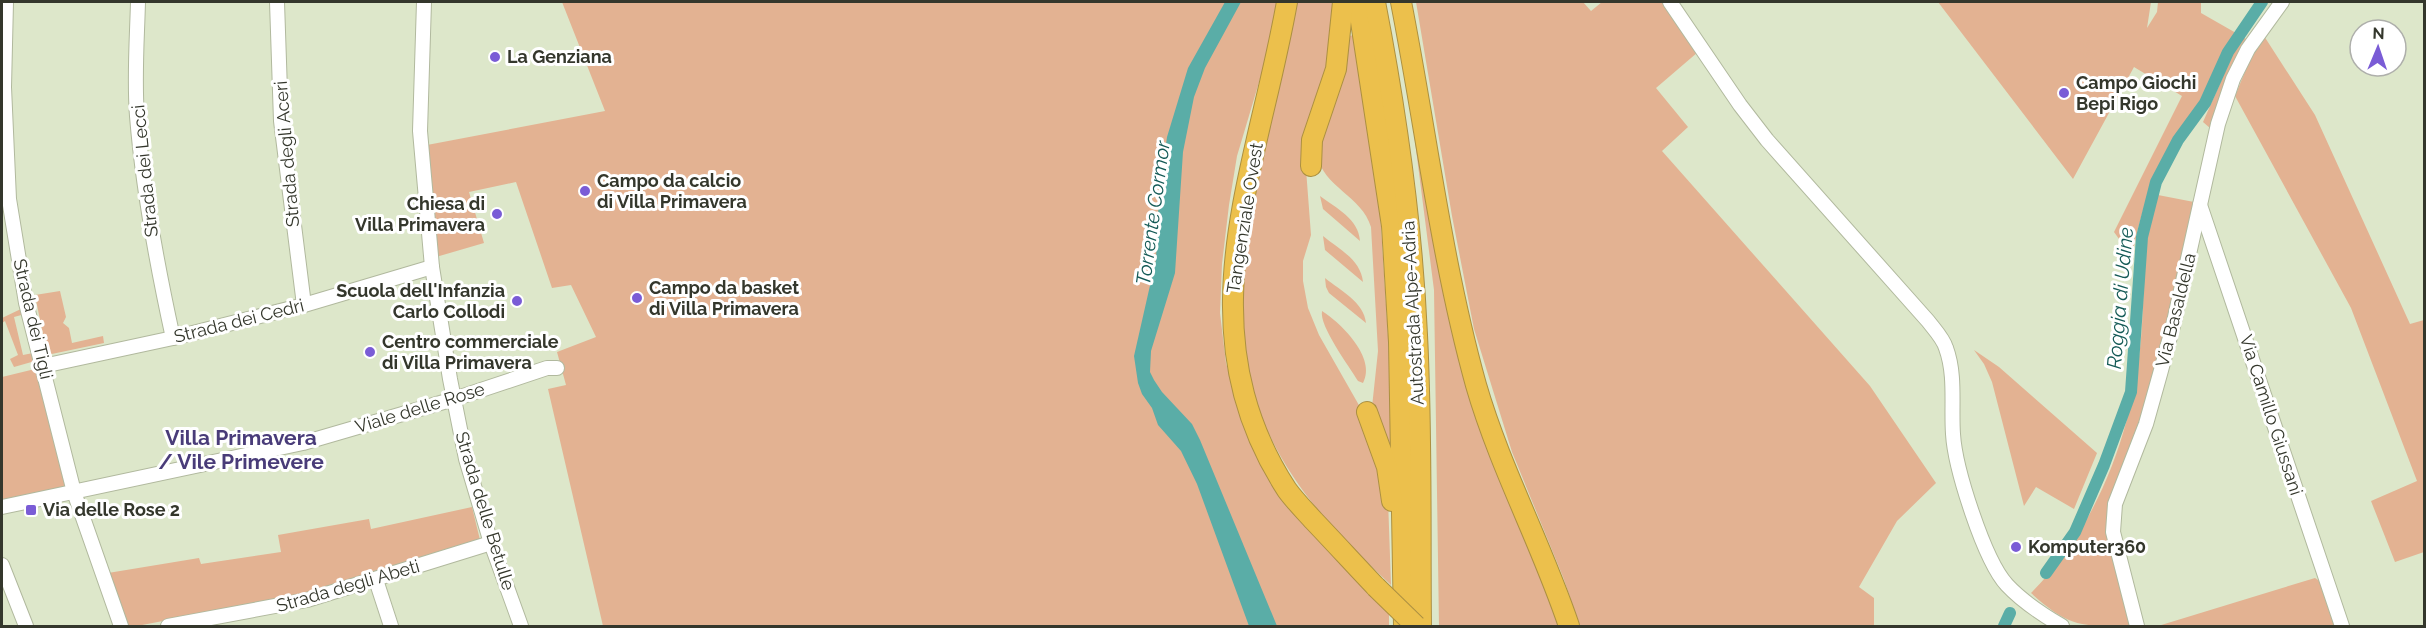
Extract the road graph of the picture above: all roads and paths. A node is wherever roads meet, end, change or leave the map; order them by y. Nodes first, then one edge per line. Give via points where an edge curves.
1 (6, 2) edge
2 (138, 2) edge
3 (277, 2) edge
4 (423, 2) edge
5 (1287, 2) edge
6 (1343, 2) edge
7 (1359, 2) edge
8 (1375, 2) edge
9 (1401, 2) edge
10 (1670, 2) edge
11 (2282, 2) edge
12 (3, 88) edge
13 (1311, 166) dead end
14 (5, 194) edge
15 (2200, 203) junction
16 (432, 267) junction
17 (304, 305) junction
18 (173, 338) junction
19 (43, 366) junction
20 (557, 368) dead end
21 (454, 399) junction
22 (1367, 412) dead end
23 (74, 492) junction
24 (2, 507) edge
25 (491, 543) junction
26 (2, 565) edge
27 (1420, 572) junction
28 (376, 580) junction
29 (1403, 592) junction
30 (252, 612) junction
31 (26, 627) edge
32 (121, 627) edge
33 (168, 627) edge
34 (257, 627) edge
35 (392, 627) edge
36 (521, 627) edge
37 (1404, 627) edge
38 (1416, 627) edge
39 (1421, 627) edge
40 (1431, 627) edge
41 (1569, 627) edge
42 (2062, 627) edge
43 (2137, 627) edge
44 (2342, 627) edge

1 - 12 street, Strada dei Tigli
2 - 18 street, Strada dei Lecci via 137,114 142,173
3 - 17 street, Strada degli Aceri via 280,121
4 - 16 street, Strada delle Betulle via 420,131
5 - 38 highway, Tangenziale Ovest, bridge via 1251,165 1233,271 1234,344 1245,404 1269,461 1289,493
6 - 13 highway via 1336,69 1312,140
7 - 29 highway, Autostrada Alpe-Adria via 1392,226 1400,342
8 - 27 highway, Autostrada Alpe-Adria via 1396,116 1418,334
9 - 41 highway via 1455,303 1477,387
10 - 42 street via 1767,140 1946,345 1960,476 1988,552 2007,584
11 - 15 street, Via Basaldella via 2248,49 2233,79
12 - 14 street, Strada dei Tigli
14 - 19 street, Strada dei Tigli via 26,303
15 - 43 street, Via Basaldella via 2146,424 2113,513 2113,532
15 - 44 street, Via Camillo Giussani
16 - 17 street, Strada dei Cedri
16 - 21 street, Strada delle Betulle
17 - 18 street, Strada dei Cedri
18 - 19 street, Strada dei Cedri
19 - 23 street, Strada dei Tigli
20 - 21 street, Viale delle Rose
21 - 23 street, Viale delle Rose via 303,443
21 - 25 street, Strada delle Betulle via 466,459
22 - 29 highway via 1391,485 1393,565
23 - 24 street, Viale delle Rose
23 - 32 street, Strada dei Tigli
25 - 28 street, Strada degli Abeti
25 - 36 street, Strada delle Betulle
26 - 31 street
27 - 39 highway, Autostrada Alpe-Adria
27 - 40 highway
28 - 30 street, Strada degli Abeti
28 - 35 street
29 - 37 highway, Autostrada Alpe-Adria
30 - 33 street, Strada degli Abeti
30 - 34 street

